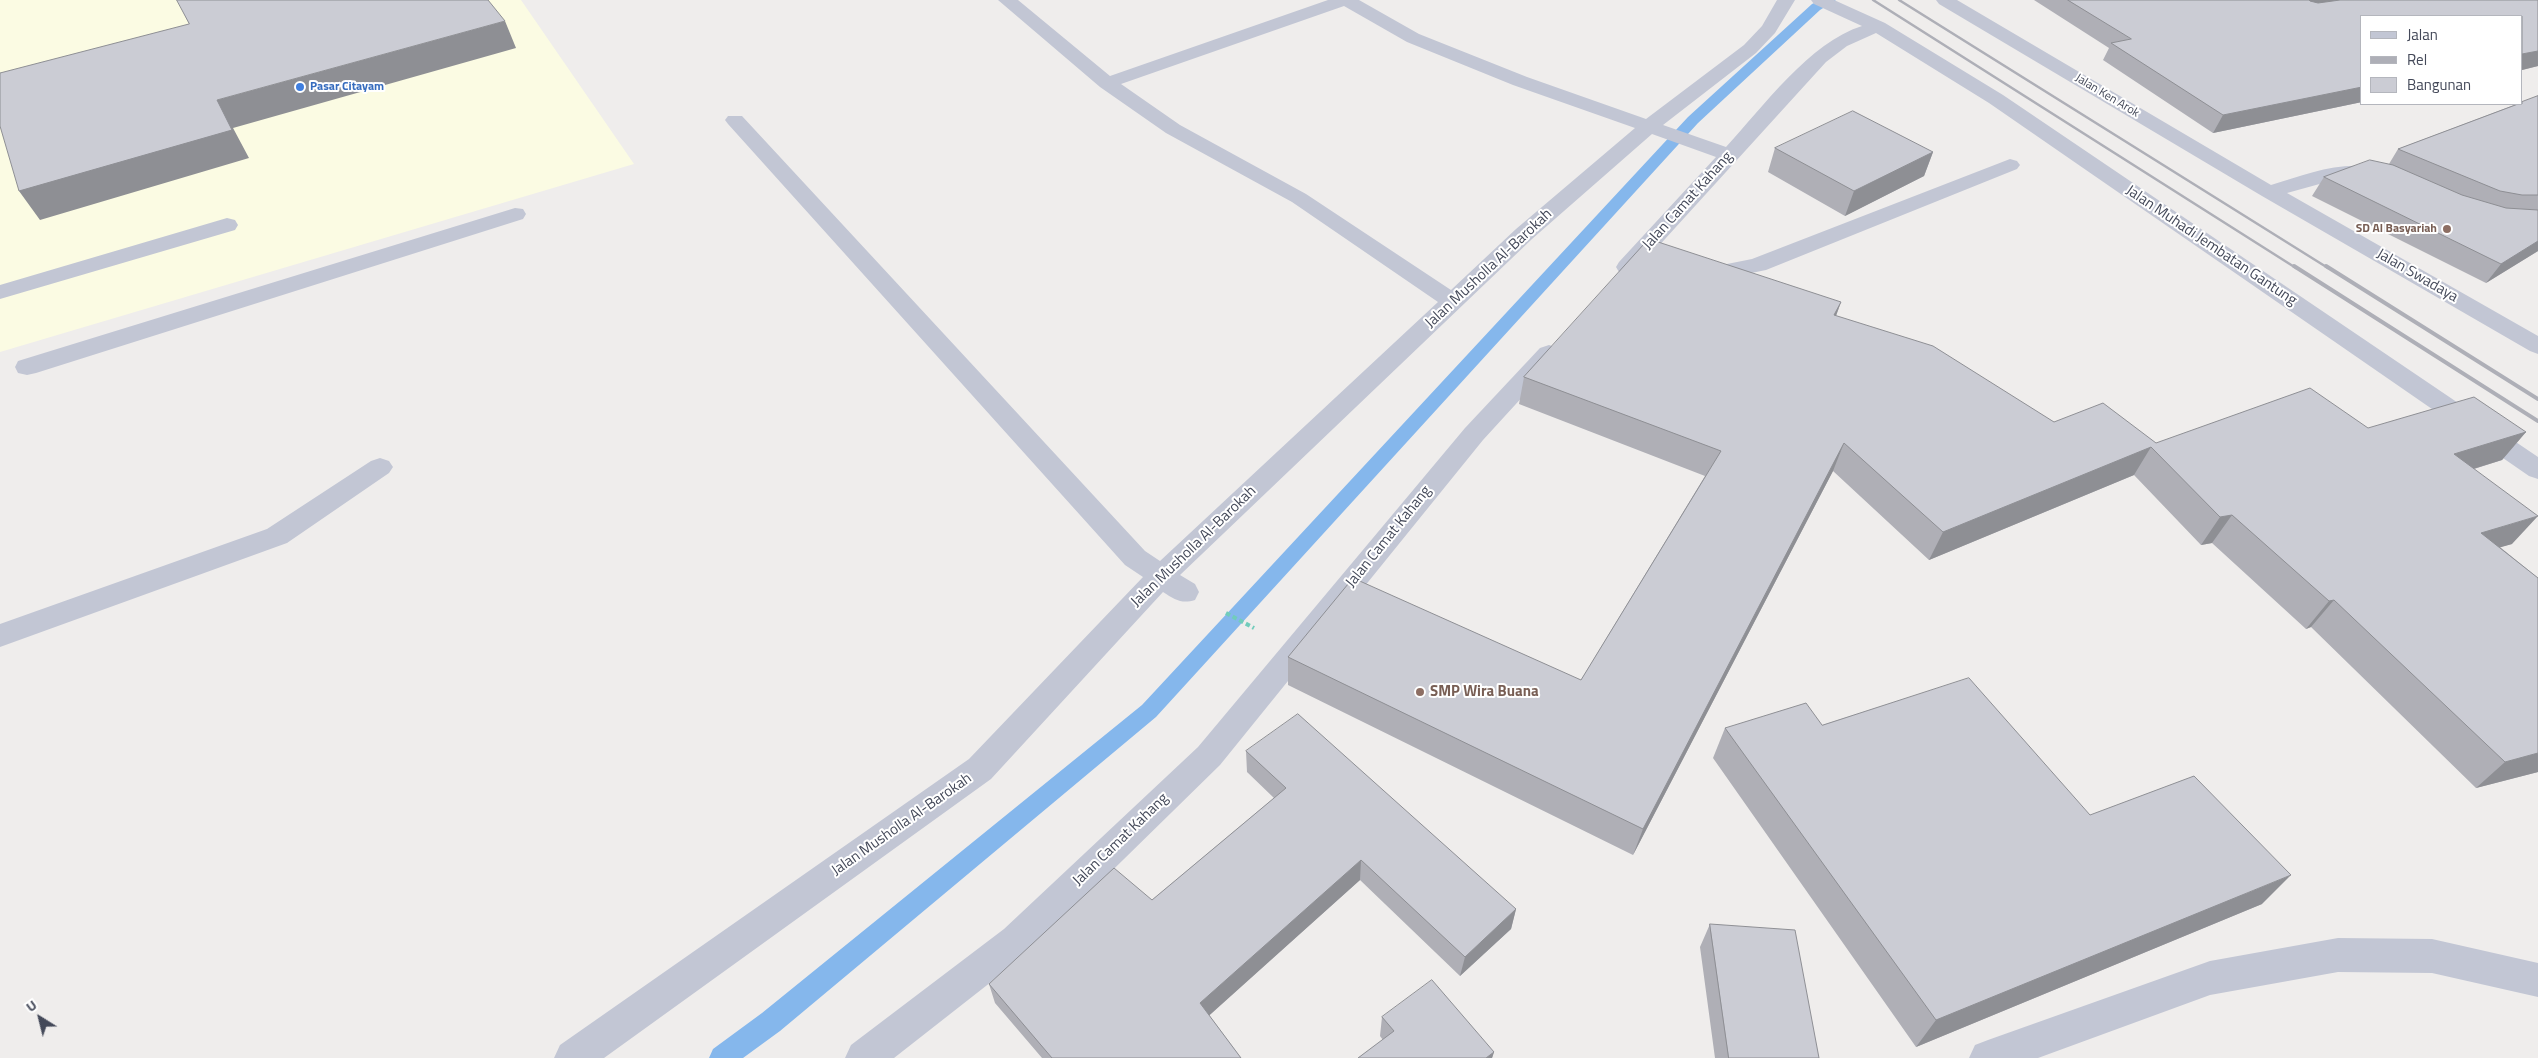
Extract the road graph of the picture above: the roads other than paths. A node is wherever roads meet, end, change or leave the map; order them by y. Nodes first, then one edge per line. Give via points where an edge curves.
1 (1007, 0) edge
2 (1346, 0) edge
3 (1786, 0) edge
4 (1945, 0) edge
5 (1827, 3) edge
6 (1879, 27) junction
7 (1107, 83) junction
8 (735, 120) dead end
9 (1657, 130) junction
10 (1726, 154) junction
11 (2010, 165) dead end
12 (2392, 179) edge
13 (2269, 192) junction
14 (515, 214) dead end
15 (227, 225) dead end
16 (1688, 266) edge
17 (1607, 289) edge
18 (0, 292) edge
19 (1453, 301) junction
20 (1567, 332) edge
21 (2538, 346) edge
22 (27, 367) dead end
23 (380, 467) dead end
24 (2538, 470) edge
25 (1161, 576) junction
26 (1185, 592) dead end
27 (0, 636) edge
28 (2538, 980) edge
29 (573, 1058) edge
30 (864, 1058) edge
31 (1988, 1058) edge

1 - 7 street
2 - 7 street
2 - 9 street via 1413,38
3 - 9 street, Jalan Musholla Al-Barokah via 1769,29
4 - 13 street, Jalan Ken Arok
5 - 6 street, Jalan Muhadi Jembatan Gantung
6 - 10 street, Jalan Camat Kahang via 1852,34 1835,43
6 - 24 street, Jalan Muhadi Jembatan Gantung via 2005,105
7 - 19 street via 1172,129 1299,198
8 - 25 street via 1135,558
9 - 10 street
9 - 19 street, Jalan Musholla Al-Barokah via 1524,234
10 - 17 street, Jalan Camat Kahang via 1650,255
11 - 16 street via 1758,265 1717,273
12 - 13 street via 2358,170 2340,171
13 - 21 street, Jalan Swadaya
14 - 22 street
15 - 18 street
19 - 25 street, Jalan Musholla Al-Barokah
20 - 30 street, Jalan Camat Kahang via 1474,434 1209,756 1016,941
23 - 27 street via 277,536
25 - 26 street
25 - 29 street, Jalan Musholla Al-Barokah via 980,769
28 - 31 street via 2432,956 2338,955 2210,978

